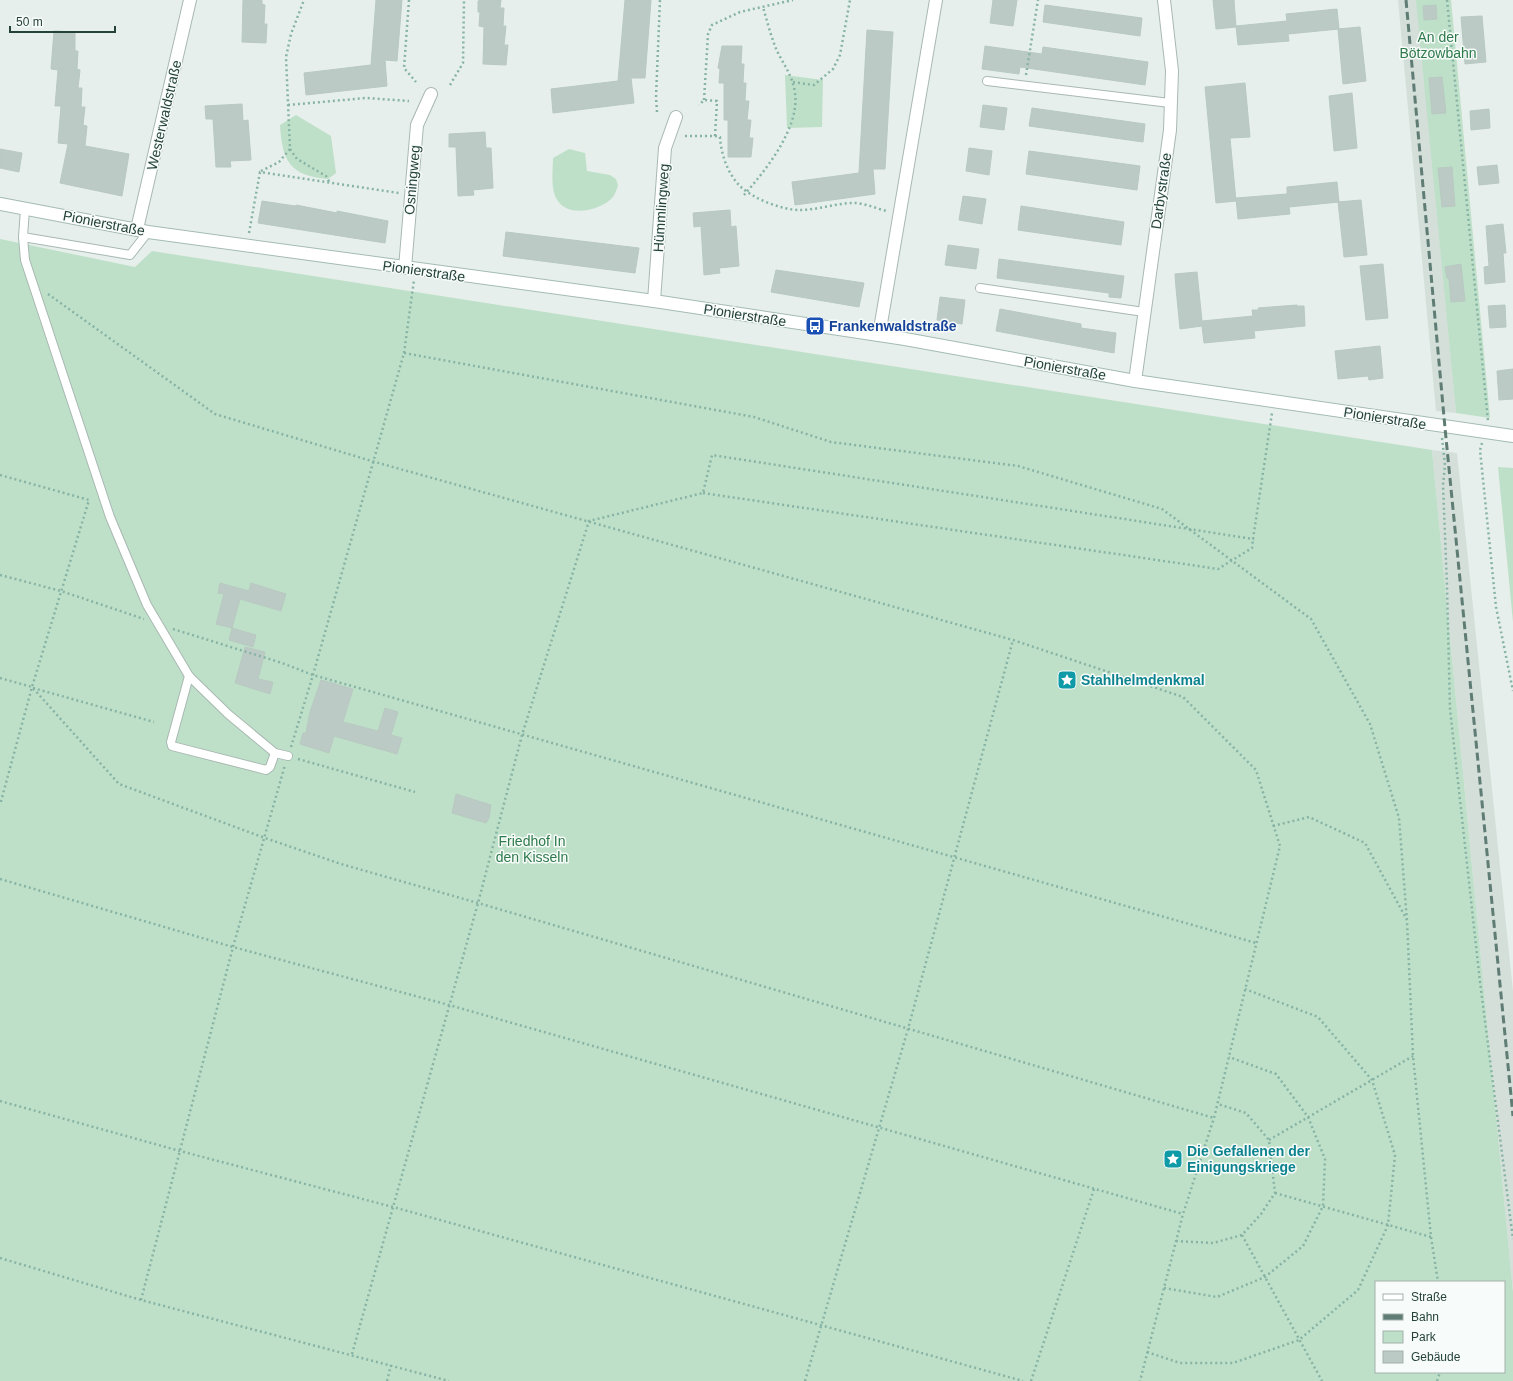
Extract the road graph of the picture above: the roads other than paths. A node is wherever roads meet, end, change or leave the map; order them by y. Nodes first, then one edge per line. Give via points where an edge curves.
1 (190, 0) edge
2 (936, 0) edge
3 (1164, 0) edge
4 (987, 81) dead end
5 (431, 94) dead end
6 (1170, 103) junction
7 (676, 117) dead end
8 (0, 204) edge
9 (25, 209) junction
10 (142, 231) junction
11 (23, 237) junction
12 (410, 269) junction
13 (980, 288) dead end
14 (654, 302) junction
15 (1144, 312) junction
16 (879, 335) junction
17 (1135, 381) junction
18 (1513, 436) edge
19 (189, 676) junction
20 (275, 753) junction
21 (288, 756) road end

1 - 10 street, Westerwaldstraße
2 - 16 street
3 - 6 street, Darbystraße via 1172,71
4 - 6 lane
5 - 12 street, Osningweg via 417,125
6 - 15 street, Darbystraße via 1170,130
7 - 14 street, Hümmlingweg via 665,148
8 - 9 street, Pionierstraße
9 - 10 street, Pionierstraße
9 - 11 lane
10 - 11 lane via 130,255
10 - 12 street, Pionierstraße
11 - 19 lane via 25,260 110,517 147,605
12 - 14 street, Pionierstraße
13 - 15 lane
14 - 16 street, Pionierstraße
15 - 17 street, Darbystraße
16 - 17 street, Pionierstraße
17 - 18 street, Pionierstraße
19 - 20 lane via 228,714
19 - 20 lane via 172,746 266,770 270,767
20 - 21 lane

